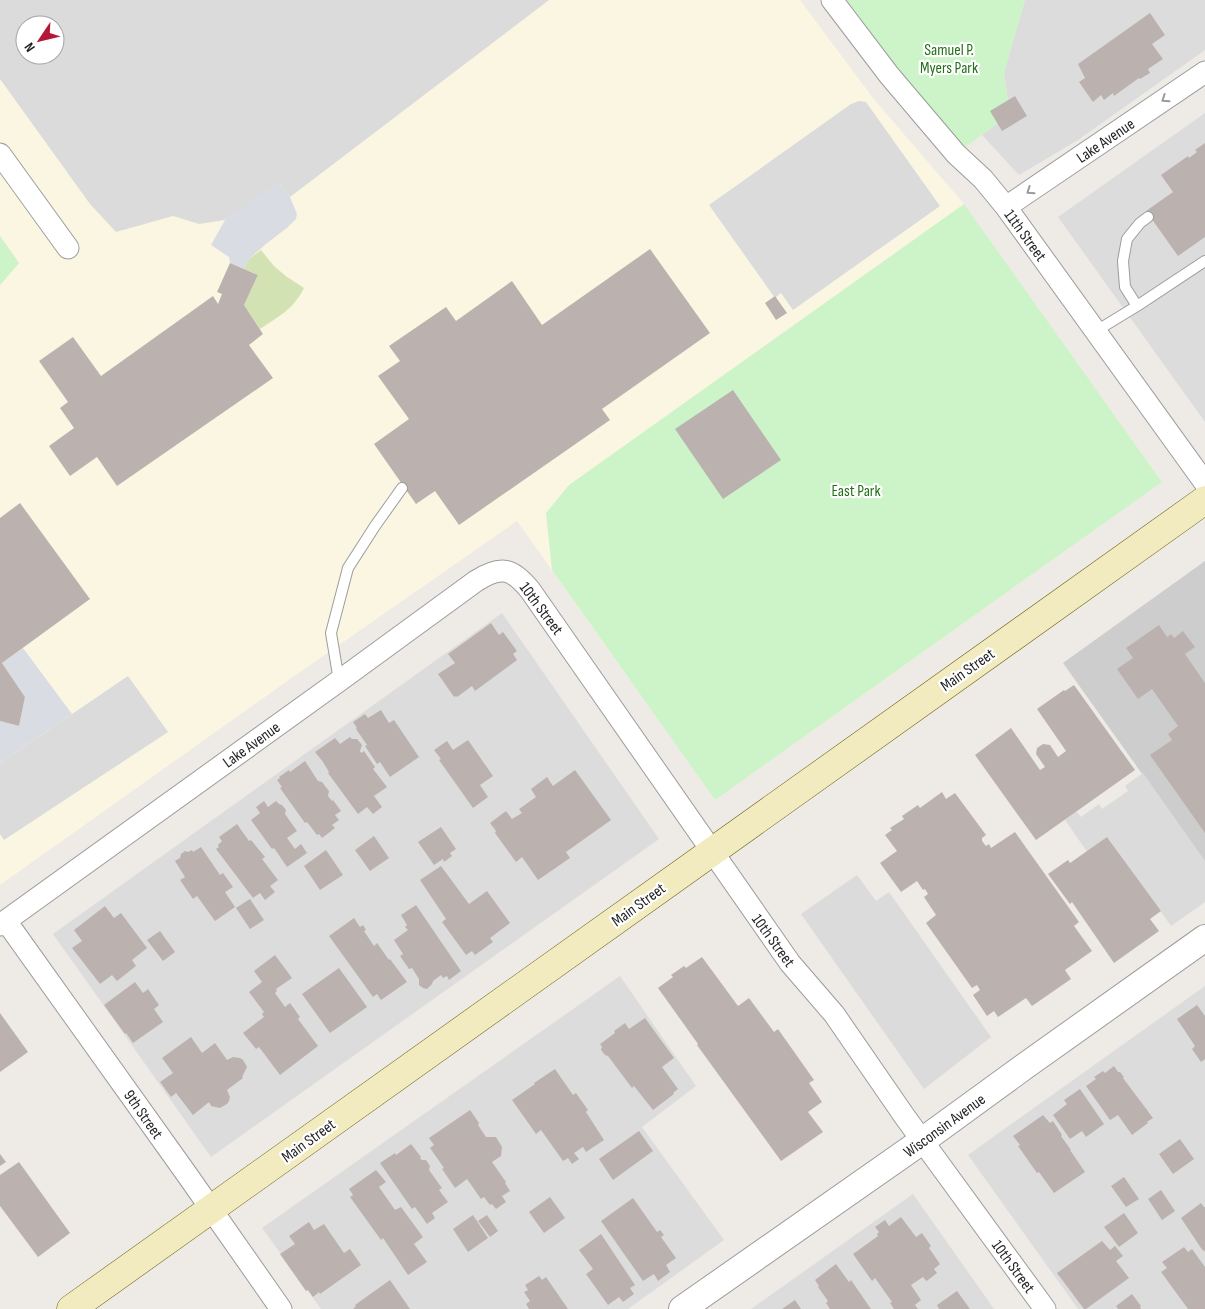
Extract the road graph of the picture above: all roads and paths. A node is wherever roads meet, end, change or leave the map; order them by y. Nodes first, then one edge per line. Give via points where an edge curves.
1 (832, 0) edge
2 (1205, 72) edge
3 (0, 154) edge
4 (1006, 207) junction
5 (1148, 217) dead end
6 (68, 248) dead end
7 (1205, 261) edge
8 (1137, 306) junction
9 (1096, 331) junction
10 (1205, 483) edge
11 (402, 488) dead end
12 (1205, 500) edge
13 (505, 571) joint
14 (339, 681) junction
15 (712, 851) junction
16 (3, 923) edge
17 (1205, 938) edge
18 (922, 1141) junction
19 (211, 1210) junction
20 (71, 1309) edge
21 (281, 1309) edge
22 (682, 1309) edge
23 (1045, 1309) edge

1 - 4 street, 11th Street via 889,76
2 -> 4 street, Lake Avenue
3 - 6 street
4 - 9 street, 11th Street
5 - 8 lane via 1127,239 1122,261 1125,287
7 - 8 lane
8 - 9 lane
9 - 10 street, 11th Street
11 - 14 lane via 348,568 331,633
12 - 15 main road, Main Street
13 - 14 street, Lake Avenue via 493,572 476,581
13 - 15 street, 10th Street via 520,578 530,590
14 - 16 street, Lake Avenue
15 - 18 street, 10th Street via 790,963 834,1014
15 - 19 main road, Main Street
16 - 19 street, 9th Street
17 - 18 street, Wisconsin Avenue
18 - 22 street, Wisconsin Avenue
18 - 23 street, 10th Street
19 - 20 main road, Main Street
19 - 21 street, 9th Street

